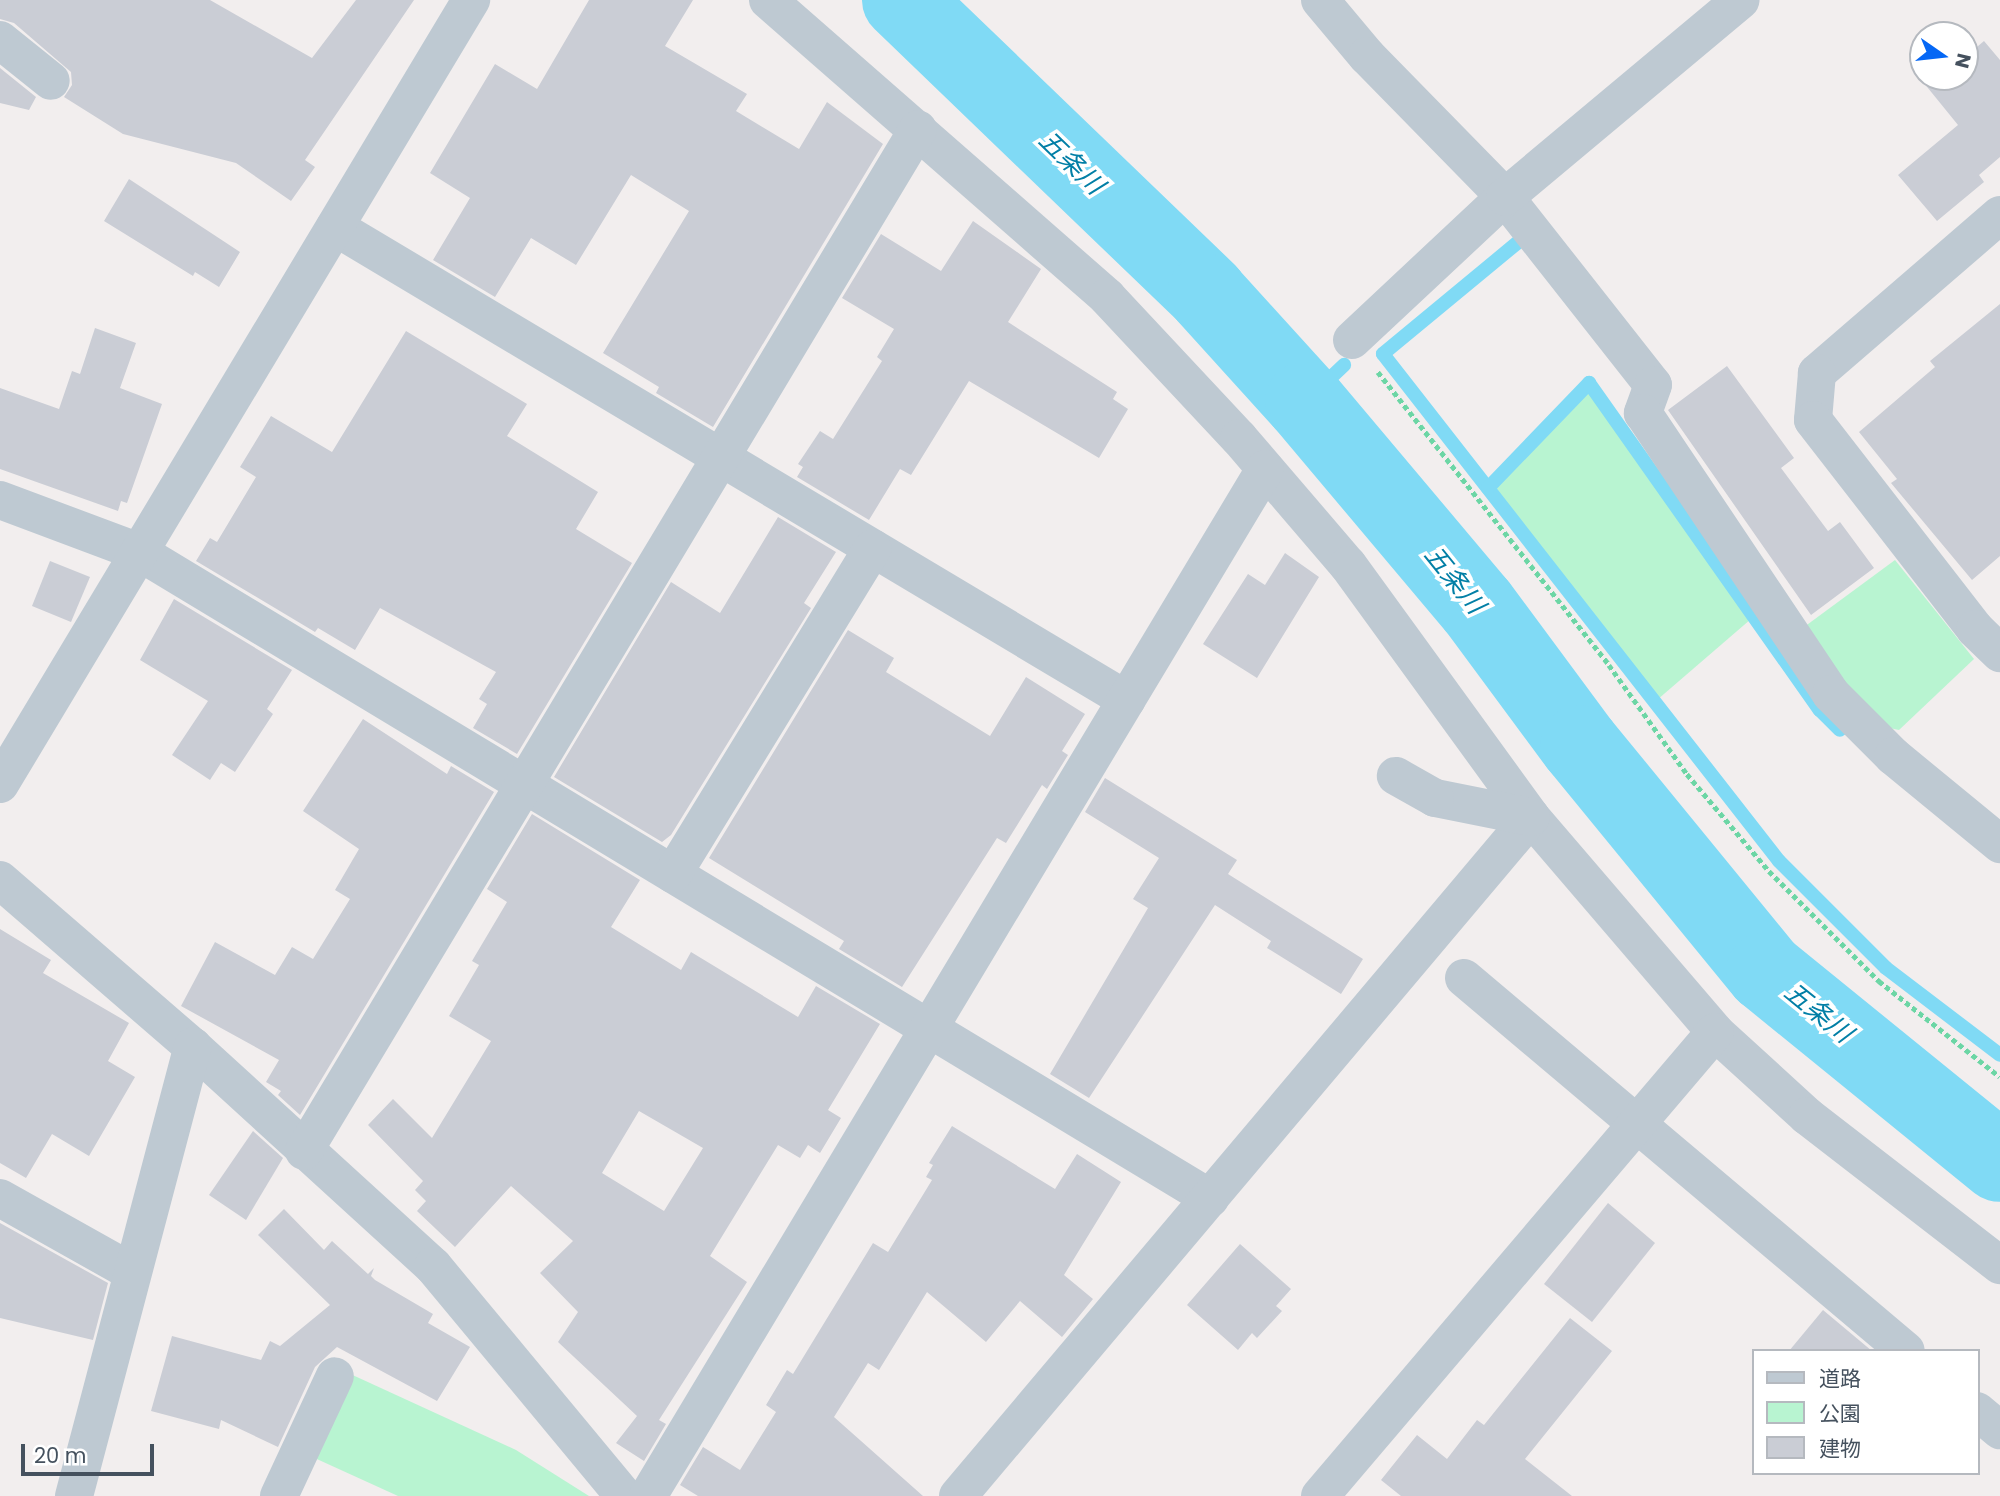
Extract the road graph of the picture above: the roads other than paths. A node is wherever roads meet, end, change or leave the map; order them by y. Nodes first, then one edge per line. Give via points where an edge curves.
1 (471, 0) edge
2 (768, 0) edge
3 (1320, 0) edge
4 (1741, 0) edge
5 (0, 40) edge
6 (51, 81) dead end
7 (918, 129) junction
8 (1505, 197) junction
9 (2000, 215) edge
10 (335, 227) junction
11 (1352, 340) road end
12 (720, 457) junction
13 (1265, 469) junction
14 (0, 500) edge
15 (873, 548) junction
16 (139, 552) junction
17 (1992, 629) edge
18 (1127, 700) junction
19 (1396, 776) dead end
20 (0, 784) edge
21 (524, 784) junction
22 (1531, 817) junction
23 (2000, 844) edge
24 (673, 874) junction
25 (0, 880) edge
26 (1464, 978) dead end
27 (929, 1028) junction
28 (1715, 1032) junction
29 (193, 1047) junction
30 (1637, 1123) junction
31 (304, 1151) junction
32 (0, 1198) edge
33 (1210, 1198) junction
34 (2000, 1265) edge
35 (132, 1272) junction
36 (1904, 1349) edge
37 (335, 1376) dead end
38 (1979, 1413) edge
39 (2000, 1430) edge
40 (74, 1496) edge
41 (279, 1496) edge
42 (624, 1496) edge
43 (648, 1496) edge
44 (958, 1496) edge
45 (1320, 1496) edge

1 - 10 street
2 - 7 street
3 - 8 street via 1367,57
4 - 8 street
5 - 6 street
7 - 12 street
7 - 13 street via 1107,297
8 - 11 street
8 - 23 street via 1653,385 1643,413 1831,694 1893,756
9 - 17 street via 1818,373 1813,419
10 - 12 street
10 - 16 street
12 - 15 street
12 - 21 street
13 - 18 street
13 - 22 street via 1348,565
14 - 16 street
15 - 18 street
15 - 24 street
16 - 20 street
16 - 21 street
18 - 27 street
19 - 22 street via 1435,799
21 - 24 street
21 - 31 street
22 - 28 street
22 - 33 street
24 - 27 street
25 - 29 street
26 - 30 street
27 - 33 street
27 - 43 street
28 - 30 street
28 - 34 street via 1807,1116
29 - 31 street
29 - 35 street
30 - 36 street
30 - 45 street
31 - 42 street via 433,1266
32 - 35 street
33 - 44 street
35 - 40 street
37 - 41 street
38 - 39 street

